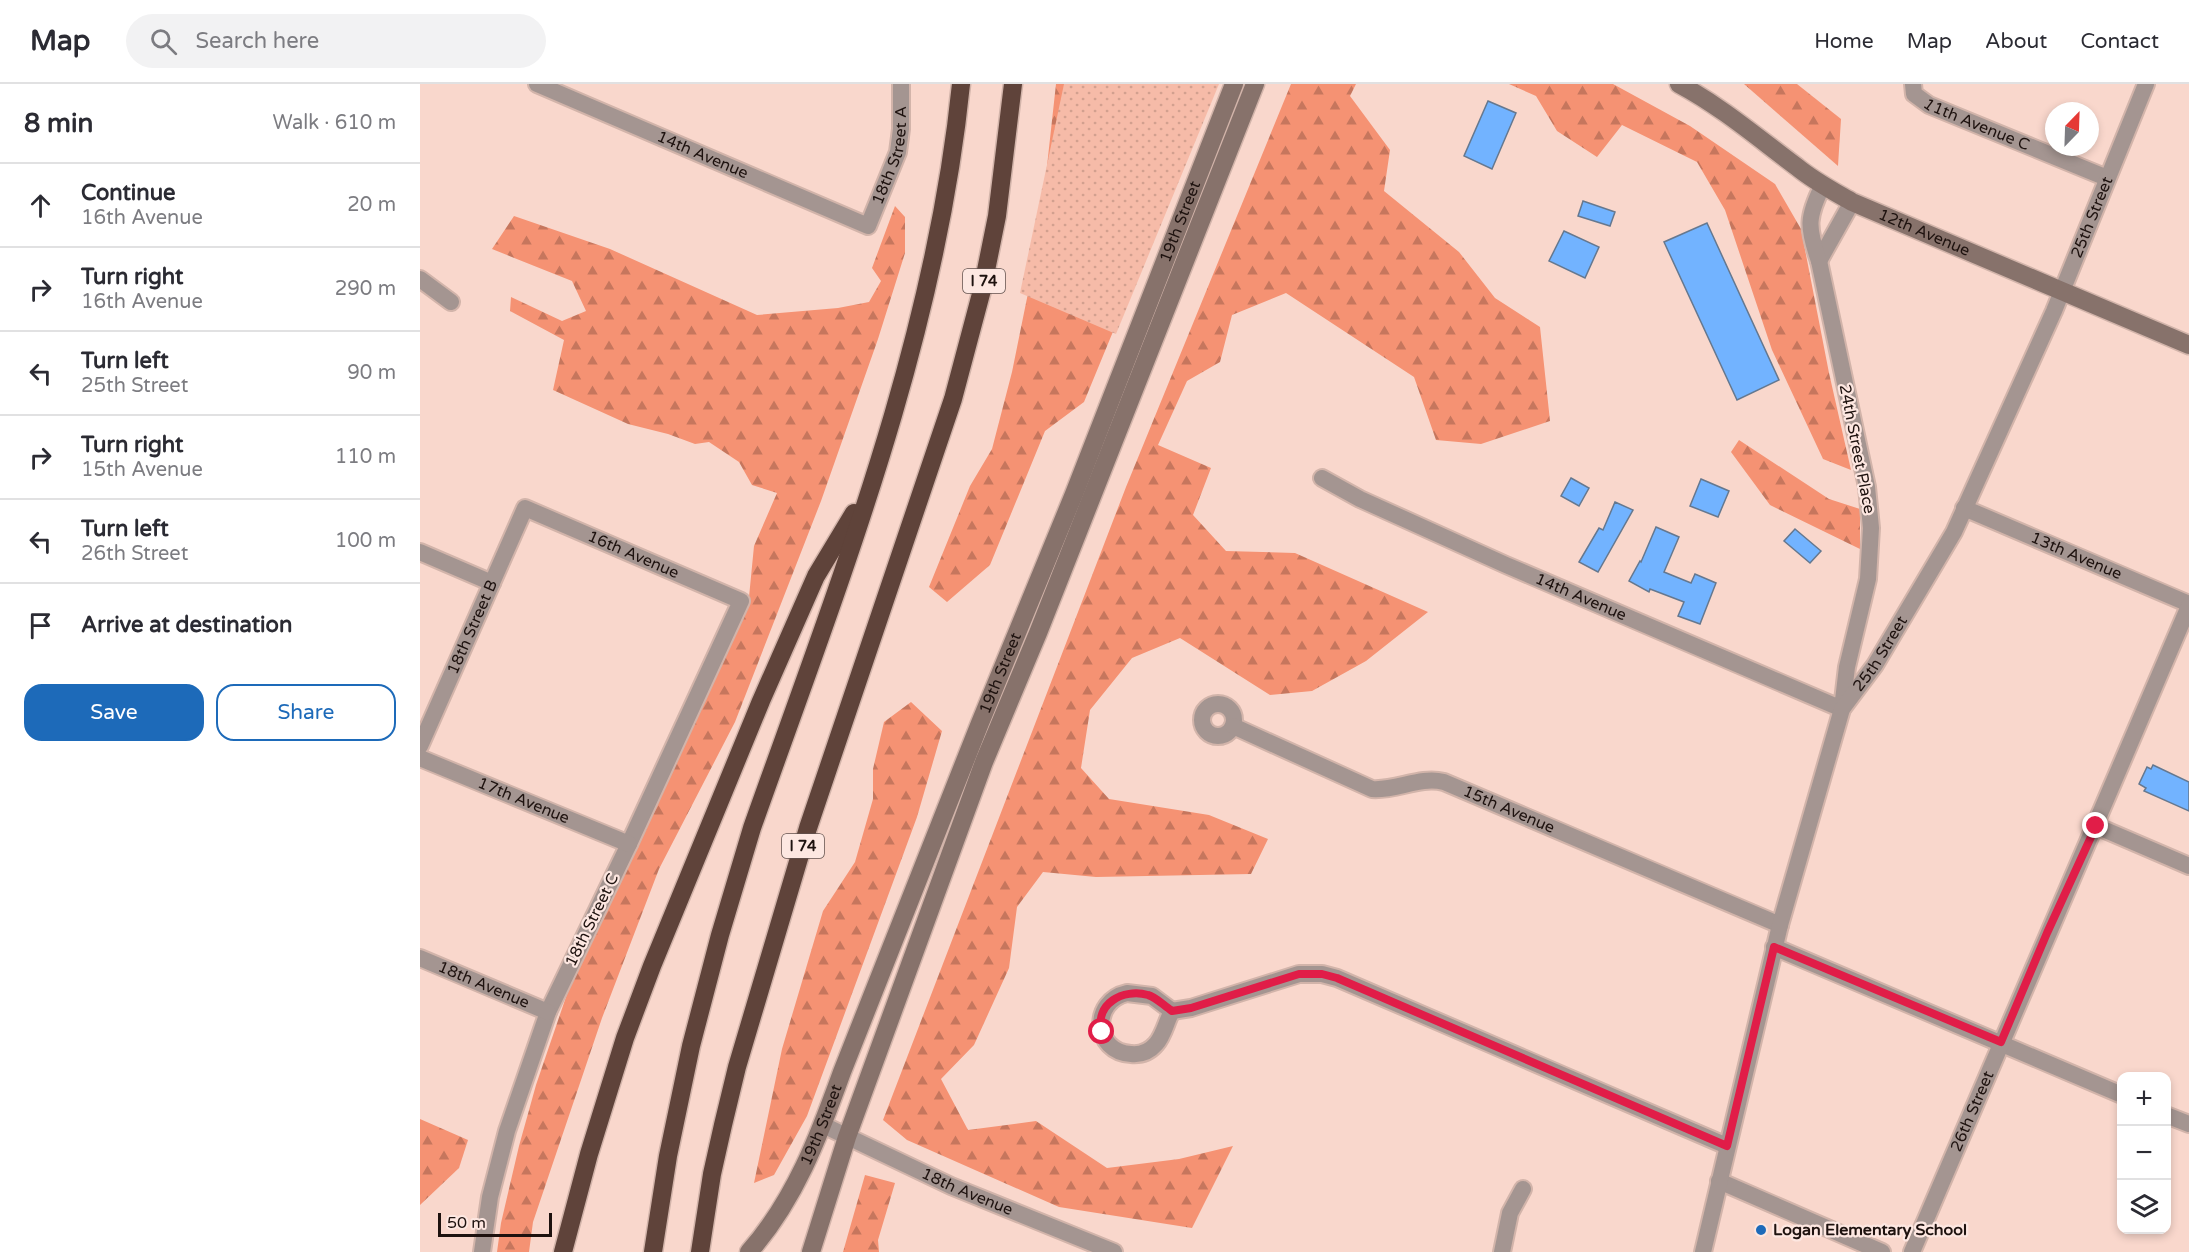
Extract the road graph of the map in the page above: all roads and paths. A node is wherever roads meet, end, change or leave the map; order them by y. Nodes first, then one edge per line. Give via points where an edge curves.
1 (537, 84) edge
2 (902, 84) edge
3 (961, 84) edge
4 (1014, 84) edge
5 (1234, 84) edge
6 (1255, 84) edge
7 (1679, 84) edge
8 (2146, 84) edge
9 (1914, 89) edge
10 (2107, 178) junction
11 (1823, 185) junction
12 (1852, 202) junction
13 (868, 226) joint
14 (1820, 261) junction
15 (420, 279) edge
16 (2061, 292) junction
17 (451, 302) dead end
18 (2189, 345) edge
19 (875, 478) junction
20 (1322, 478) dead end
21 (525, 508) joint
22 (1964, 508) junction
23 (420, 552) edge
24 (492, 583) junction
25 (741, 601) joint
26 (2189, 605) edge
27 (1842, 709) junction
28 (1233, 726) dead end
29 (420, 746) edge
30 (420, 758) edge
31 (2096, 826) junction
32 (629, 844) junction
33 (2189, 866) edge
34 (1780, 925) junction
35 (1774, 947) junction
36 (420, 958) edge
37 (1172, 1011) junction
38 (548, 1012) junction
39 (2001, 1042) junction
40 (2117, 1093) edge
41 (2171, 1116) edge
42 (2189, 1124) edge
43 (823, 1125) junction
44 (847, 1137) junction
45 (1727, 1146) junction
46 (1719, 1181) junction
47 (1522, 1190) dead end
48 (483, 1252) edge
49 (563, 1252) edge
50 (653, 1252) edge
51 (702, 1252) edge
52 (749, 1252) edge
53 (811, 1252) edge
54 (1114, 1252) edge
55 (1502, 1252) edge
56 (1702, 1252) edge
57 (1882, 1252) edge
58 (1912, 1252) edge

1 - 13 street, 14th Avenue
2 - 13 street, 18th Street A via 898,152
3 - 19 highway via 942,221 926,296
4 - 51 highway, I 74 via 997,216 953,399 808,828 735,1076 712,1174
5 - 43 main road, 19th Street
6 - 44 main road, 19th Street via 984,762
7 - 11 main road, 12th Avenue via 1748,127
8 - 10 street, 25th Street
9 - 10 street, 11th Avenue C via 1929,105
10 - 16 street, 25th Street
11 - 12 main road, 12th Avenue
11 - 14 street, 24th Street Place via 1811,208 1810,236
12 - 14 street
12 - 16 main road, 12th Avenue
14 - 27 street, 24th Street Place via 1867,487 1871,528 1868,579 1847,667
15 - 17 street
16 - 18 main road, 12th Avenue
16 - 22 street, 25th Street
19 - 49 highway via 816,576 652,966 618,1059
19 - 50 highway via 735,884 691,1046
20 - 27 street, 14th Avenue via 1496,560
21 - 24 street, 18th Street B
21 - 25 street, 16th Avenue
22 - 26 street, 13th Avenue
22 - 27 street, 25th Street via 1954,532 1875,665
23 - 24 street
24 - 29 street, 18th Street B
25 - 32 street, 18th Street C
26 - 31 street, 26th Street
27 - 34 street, 25th Street
28 - 34 street, 15th Avenue via 1372,789 1433,779 1444,782
30 - 32 street, 17th Avenue
31 - 33 street
31 - 39 street, 26th Street
32 - 38 street, 18th Street C
34 - 35 street, 25th Street
35 - 39 street
35 - 45 street, 25th Street
36 - 38 street, 18th Avenue
37 - 37 street via 1152,996 1127,993 1118,995 1104,1010 1100,1025 1109,1046 1122,1054 1137,1054 1155,1046
37 - 45 street via 1299,974 1322,974
38 - 48 street, 18th Street C via 498,1164
39 - 40 street
39 - 58 street, 26th Street
41 - 42 street
43 - 44 street, 18th Avenue
43 - 52 main road, 19th Street via 787,1200
44 - 53 main road, 19th Street
44 - 54 street, 18th Avenue via 951,1186
45 - 46 street, 25th Street
46 - 56 street, 25th Street
46 - 57 street
47 - 55 street via 1510,1213

